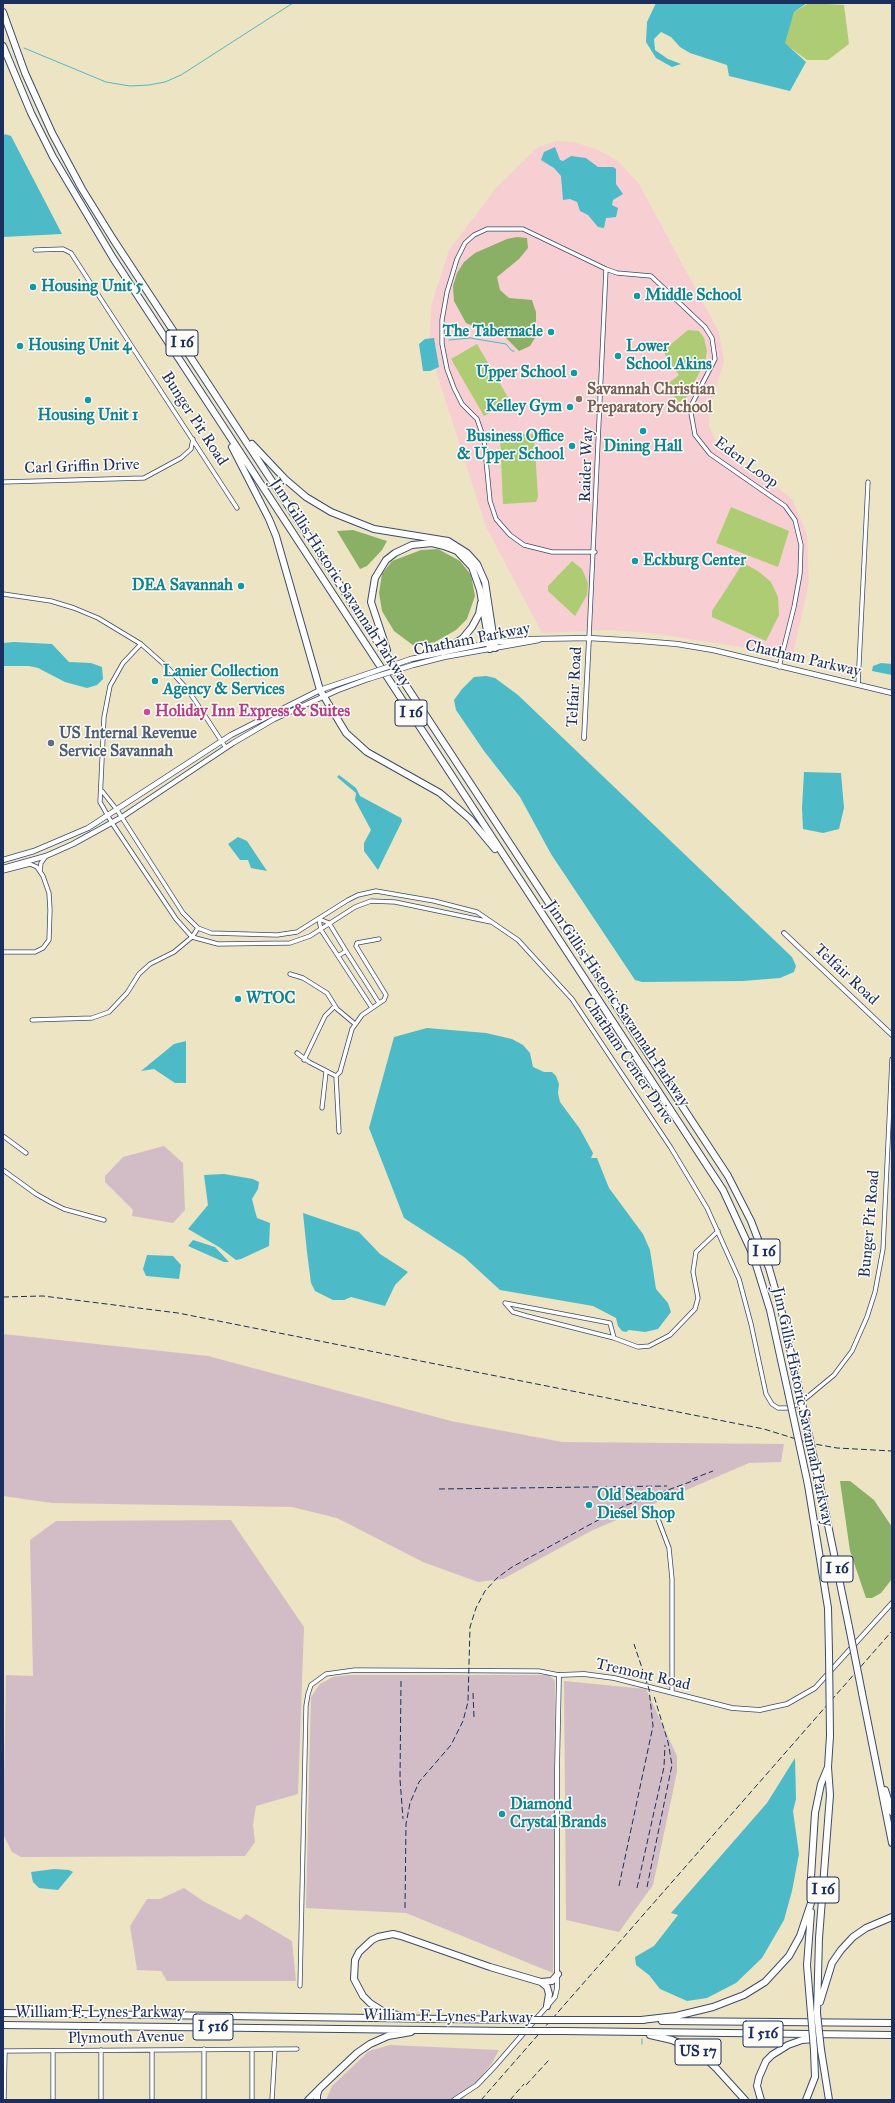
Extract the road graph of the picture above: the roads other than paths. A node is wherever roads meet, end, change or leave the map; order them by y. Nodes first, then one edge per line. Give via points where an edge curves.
1 (3, 12) edge
2 (3, 46) edge
3 (35, 250) dead end
4 (606, 269) junction
5 (221, 425) junction
6 (236, 427) junction
7 (193, 439) junction
8 (3, 482) edge
9 (868, 482) dead end
10 (236, 508) dead end
11 (595, 552) junction
12 (480, 590) junction
13 (3, 594) edge
14 (589, 638) junction
15 (141, 644) junction
16 (492, 645) junction
17 (444, 651) junction
18 (390, 660) junction
19 (779, 667) junction
20 (367, 676) junction
21 (858, 685) junction
22 (321, 693) junction
23 (892, 693) edge
24 (584, 738) dead end
25 (222, 741) junction
26 (226, 748) junction
27 (102, 791) junction
28 (117, 810) junction
29 (108, 816) junction
30 (122, 818) junction
31 (112, 823) junction
32 (46, 856) junction
33 (3, 860) edge
34 (3, 868) edge
35 (3, 871) edge
36 (40, 871) junction
37 (515, 873) junction
38 (319, 919) junction
39 (494, 923) junction
40 (329, 924) junction
41 (198, 928) junction
42 (320, 930) junction
43 (784, 933) dead end
44 (192, 937) junction
45 (379, 939) dead end
46 (346, 951) junction
47 (3, 952) edge
48 (338, 956) junction
49 (290, 974) dead end
50 (379, 1003) junction
51 (335, 1006) junction
52 (372, 1008) junction
53 (32, 1020) dead end
54 (355, 1024) junction
55 (892, 1035) edge
56 (297, 1053) dead end
57 (892, 1059) edge
58 (304, 1060) junction
59 (326, 1072) junction
60 (336, 1076) junction
61 (322, 1108) dead end
62 (339, 1132) dead end
63 (3, 1136) edge
64 (26, 1153) dead end
65 (3, 1170) edge
66 (104, 1220) dead end
67 (718, 1231) junction
68 (614, 1338) junction
69 (812, 1394) joint
70 (658, 1519) dead end
71 (892, 1603) edge
72 (559, 1675) junction
73 (672, 1692) junction
74 (877, 1766) junction
75 (828, 1767) junction
76 (892, 1812) edge
77 (892, 1843) edge
78 (812, 1900) junction
79 (892, 1917) edge
80 (558, 1974) junction
81 (541, 1982) junction
82 (300, 1986) dead end
83 (547, 2006) junction
84 (3, 2013) edge
85 (814, 2013) junction
86 (416, 2019) junction
87 (641, 2020) junction
88 (892, 2023) edge
89 (3, 2025) edge
90 (422, 2030) junction
91 (634, 2032) junction
92 (892, 2035) edge
93 (892, 2039) edge
94 (204, 2049) junction
95 (275, 2049) junction
96 (297, 2049) dead end
97 (101, 2050) junction
98 (152, 2050) junction
99 (252, 2050) junction
100 (4, 2051) edge
101 (53, 2051) junction
102 (319, 2089) junction
103 (4, 2100) edge
104 (53, 2100) edge
105 (101, 2100) edge
106 (152, 2100) edge
107 (204, 2100) edge
108 (252, 2100) edge
109 (272, 2100) edge
110 (308, 2100) edge
111 (317, 2100) edge
112 (454, 2100) edge
113 (745, 2100) edge
114 (761, 2100) edge
115 (806, 2100) edge
116 (829, 2100) edge

1 - 6 highway, Jim Gillis Historic Savannah Parkway / I 16 via 40,107 82,189
2 - 5 highway, Jim Gillis Historic Savannah Parkway / I 16 via 30,113 81,207
3 - 7 street, Bunger Pit Road via 63,249 71,253
4 - 11 street, Raider Way
4 - 11 street, Eden Loop via 522,229 487,229 465,243 457,259 442,320 442,344 447,369 462,404 477,419 484,438 490,501 496,519 510,535 524,545 552,552
4 - 19 street, Eden Loop via 617,273 651,276 705,327 712,338 715,359 692,404 695,435 710,454 784,506 795,520 801,545 800,574
5 - 22 highway via 276,536
5 - 37 highway, Jim Gillis Historic Savannah Parkway / I 16
6 - 16 highway via 285,479 306,497 332,512 374,529 448,541 467,553 477,564 483,578
6 - 18 highway, Jim Gillis Historic Savannah Parkway / I 16
7 - 8 street, Carl Griffin Drive via 191,448 185,455 144,478
7 - 10 street, Bunger Pit Road
9 - 21 street
11 - 14 street, Raider Way
12 - 16 highway
12 - 17 highway via 481,604 472,627 463,638
12 - 18 highway via 472,567 465,558 444,546 421,543 405,547 386,560 374,578 371,602
13 - 15 street via 51,601 74,608 98,618
14 - 16 main road, Chatham Parkway
14 - 19 main road, Chatham Parkway via 677,644 713,650
14 - 24 street, Telfair Road
15 - 25 street via 167,666 188,690
15 - 27 street via 123,663 110,686 104,717
16 - 17 main road, Chatham Parkway
16 - 20 main road, Chatham Parkway, bridge
17 - 20 main road, Chatham Parkway, bridge via 411,659
18 - 74 highway, Jim Gillis Historic Savannah Parkway / I 16, bridge via 728,1176 751,1221 769,1268 782,1314
19 - 21 main road, Chatham Parkway
20 - 22 main road, Chatham Parkway
21 - 23 main road, Chatham Parkway
22 - 25 main road, Chatham Parkway via 273,713
22 - 26 main road, Chatham Parkway
22 - 37 highway via 346,733 358,745 426,784 455,805
25 - 26 street
25 - 28 main road, Chatham Parkway
26 - 30 main road, Chatham Parkway
27 - 28 street, Chatham Center Drive
27 - 29 street via 100,802
28 - 29 main road, Chatham Parkway
28 - 30 street, Chatham Center Drive
29 - 31 street
29 - 33 main road, Chatham Parkway via 68,837
30 - 31 main road, Chatham Parkway
30 - 41 street, Chatham Center Drive via 183,913
31 - 32 main road, Chatham Parkway
31 - 44 street via 176,918
32 - 34 main road, Chatham Parkway
32 - 36 street
35 - 36 street via 30,864
36 - 47 street via 50,893 49,940 43,948 35,952
37 - 75 highway, Jim Gillis Historic Savannah Parkway / I 16, bridge via 723,1190 753,1255 763,1285 808,1485 828,1608
38 - 39 street, Chatham Center Drive via 358,895 386,891 477,912
38 - 40 street
38 - 41 street, Chatham Center Drive via 304,929 289,934 220,935
38 - 42 street
39 - 40 street, Chatham Center Drive via 382,900 363,903
39 - 67 street, Chatham Center Drive via 518,940 572,999 695,1186
40 - 42 street, Chatham Center Drive
40 - 46 street
41 - 44 street
42 - 44 street, Chatham Center Drive via 301,940 276,944 218,944
42 - 48 street
43 - 55 street, Telfair Road
44 - 53 street via 174,952 150,964 109,1012 92,1018
45 - 50 street via 357,942 356,946 386,995
46 - 48 street
46 - 50 street
48 - 52 street
49 - 51 street via 316,985 327,993
50 - 52 street
51 - 54 street
51 - 58 street via 325,1016
52 - 54 street
54 - 60 street via 340,1072
56 - 58 street
57 - 69 street, Bunger Pit Road via 883,1249 875,1292 852,1351 834,1375
58 - 59 street
59 - 60 street
59 - 61 street
60 - 62 street
63 - 64 street
65 - 66 street via 36,1194 64,1209
67 - 68 street via 696,1252 694,1272 698,1298 695,1310 688,1318 670,1335 649,1346 638,1347
67 - 69 street, Chatham Center Drive via 739,1279 768,1399 778,1408 790,1408
68 - 68 street via 513,1312 505,1303 610,1323
70 - 73 street via 669,1548 672,1579
71 - 73 street, Tremont Road via 815,1688 787,1704 760,1710 746,1710
72 - 73 street, Tremont Road via 584,1674 614,1678
72 - 80 street
72 - 82 street via 539,1671 355,1670 331,1672 315,1681 308,1694 306,1706
74 - 76 highway
74 - 77 highway, Jim Gillis Historic Savannah Parkway / I 16
75 - 78 highway via 821,1784 815,1813
75 - 85 highway, Jim Gillis Historic Savannah Parkway / I 16 via 830,1795
78 - 85 highway via 807,1965
78 - 87 highway via 800,1936 789,1956 765,1982 744,1996 713,2007 676,2016
79 - 85 highway via 866,1928 841,1950 832,1963
80 - 81 highway via 552,1981
80 - 83 street via 555,1997
81 - 83 highway via 547,1987 549,1994
81 - 86 highway via 401,1936 386,1935 372,1940 359,1952 355,1960 353,1971 357,1987 366,1999 384,2012
83 - 112 street via 492,2070
84 - 86 highway, William F. Lynes Parkway / I 516
85 - 115 highway, bridge via 815,2077
85 - 116 highway, Jim Gillis Historic Savannah Parkway / I 16, bridge
86 - 87 highway, William F. Lynes Parkway / I 516, bridge
87 - 88 highway, William F. Lynes Parkway / I 516
89 - 90 highway, William F. Lynes Parkway / I 516
90 - 91 highway, William F. Lynes Parkway / I 516, bridge
90 - 102 highway via 388,2036 370,2044 347,2061
91 - 92 highway, William F. Lynes Parkway / I 516
91 - 113 highway, US 17 via 672,2040 700,2053
93 - 114 highway via 810,2039 788,2045 772,2054 762,2069 757,2086
94 - 98 street, Plymouth Avenue
94 - 99 street, Plymouth Avenue
94 - 107 street
95 - 96 street, Plymouth Avenue
95 - 99 street, Plymouth Avenue
95 - 109 street
97 - 98 street, Plymouth Avenue
97 - 101 street, Plymouth Avenue
97 - 105 street
98 - 106 street
99 - 108 street
100 - 101 street, Plymouth Avenue
100 - 103 street
101 - 104 street
102 - 110 highway
102 - 111 highway

